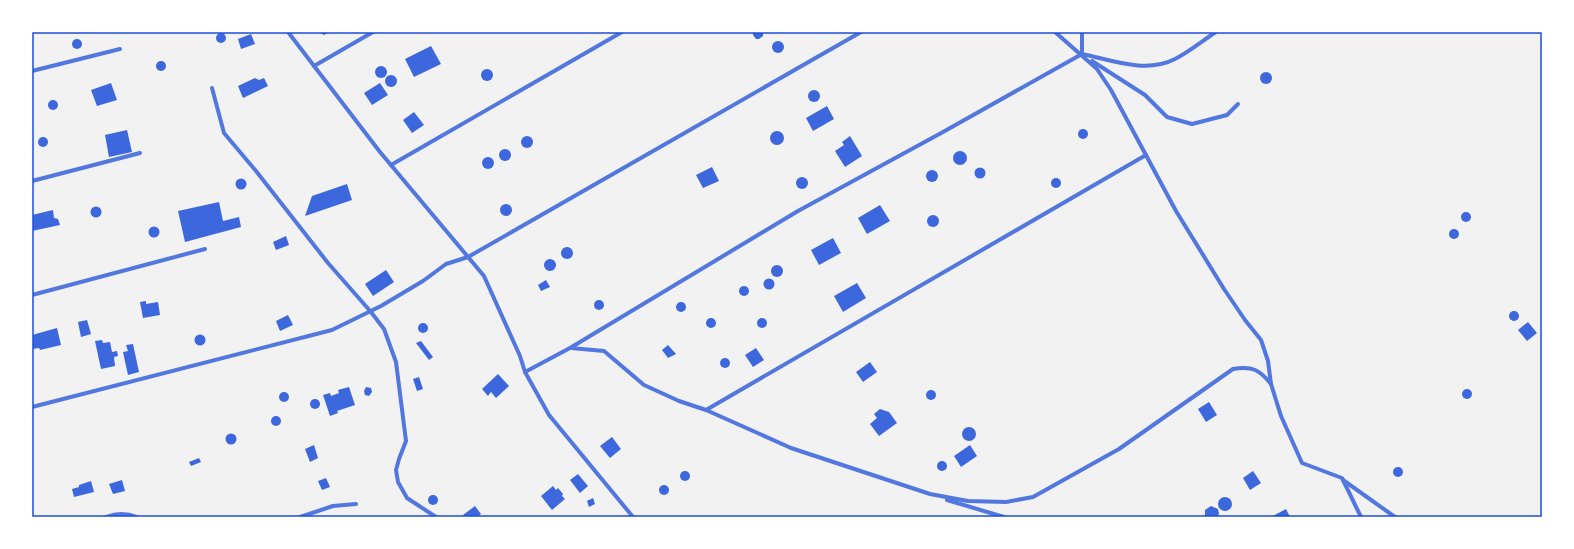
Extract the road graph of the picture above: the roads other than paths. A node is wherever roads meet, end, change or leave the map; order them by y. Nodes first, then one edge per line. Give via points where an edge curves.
1 (288, 32) edge
2 (373, 32) edge
3 (622, 32) edge
4 (861, 32) edge
5 (1055, 32) edge
6 (1082, 32) edge
7 (1216, 32) edge
8 (120, 49) dead end
9 (1082, 54) junction
10 (314, 66) junction
11 (32, 71) edge
12 (212, 88) dead end
13 (1238, 104) dead end
14 (140, 153) dead end
15 (1146, 155) junction
16 (391, 165) junction
17 (32, 181) edge
18 (205, 249) dead end
19 (468, 257) junction
20 (32, 295) edge
21 (371, 312) junction
22 (570, 348) junction
23 (525, 372) junction
24 (1271, 384) junction
25 (32, 407) edge
26 (706, 410) junction
27 (1342, 478) junction
28 (930, 494) junction
29 (356, 504) dead end
30 (106, 517) edge
31 (137, 517) edge
32 (300, 517) edge
33 (436, 517) edge
34 (633, 517) edge
35 (1004, 517) edge
36 (1360, 517) edge
37 (1395, 517) edge

1 - 10 street
2 - 10 street
3 - 16 street
4 - 19 street
5 - 9 street
6 - 9 street
7 - 9 street via 1175,59 1162,64 1144,66
8 - 11 street
9 - 13 street via 1145,95 1167,117 1192,124 1227,114
9 - 15 street via 1098,69
9 - 22 street via 798,211
10 - 16 street
12 - 21 street via 224,132 328,263
14 - 17 street
15 - 24 street via 1176,211 1220,282 1261,340 1268,361
15 - 26 street
16 - 19 street
18 - 20 street
19 - 21 street via 446,264
19 - 23 street via 484,276
21 - 25 street via 332,330
21 - 33 street via 384,329 396,362 406,441 396,470 398,482 407,498
22 - 23 street
22 - 26 street via 604,351 644,385 679,402
23 - 34 street via 549,415
24 - 27 street via 1281,416 1302,463
24 - 28 street via 1262,372 1246,367 1233,369 1119,449 1033,497 1006,502 968,501
26 - 28 street via 791,448
27 - 36 street
27 - 37 street
28 - 35 street
29 - 32 street via 333,506
30 - 31 street via 113,514 130,514

